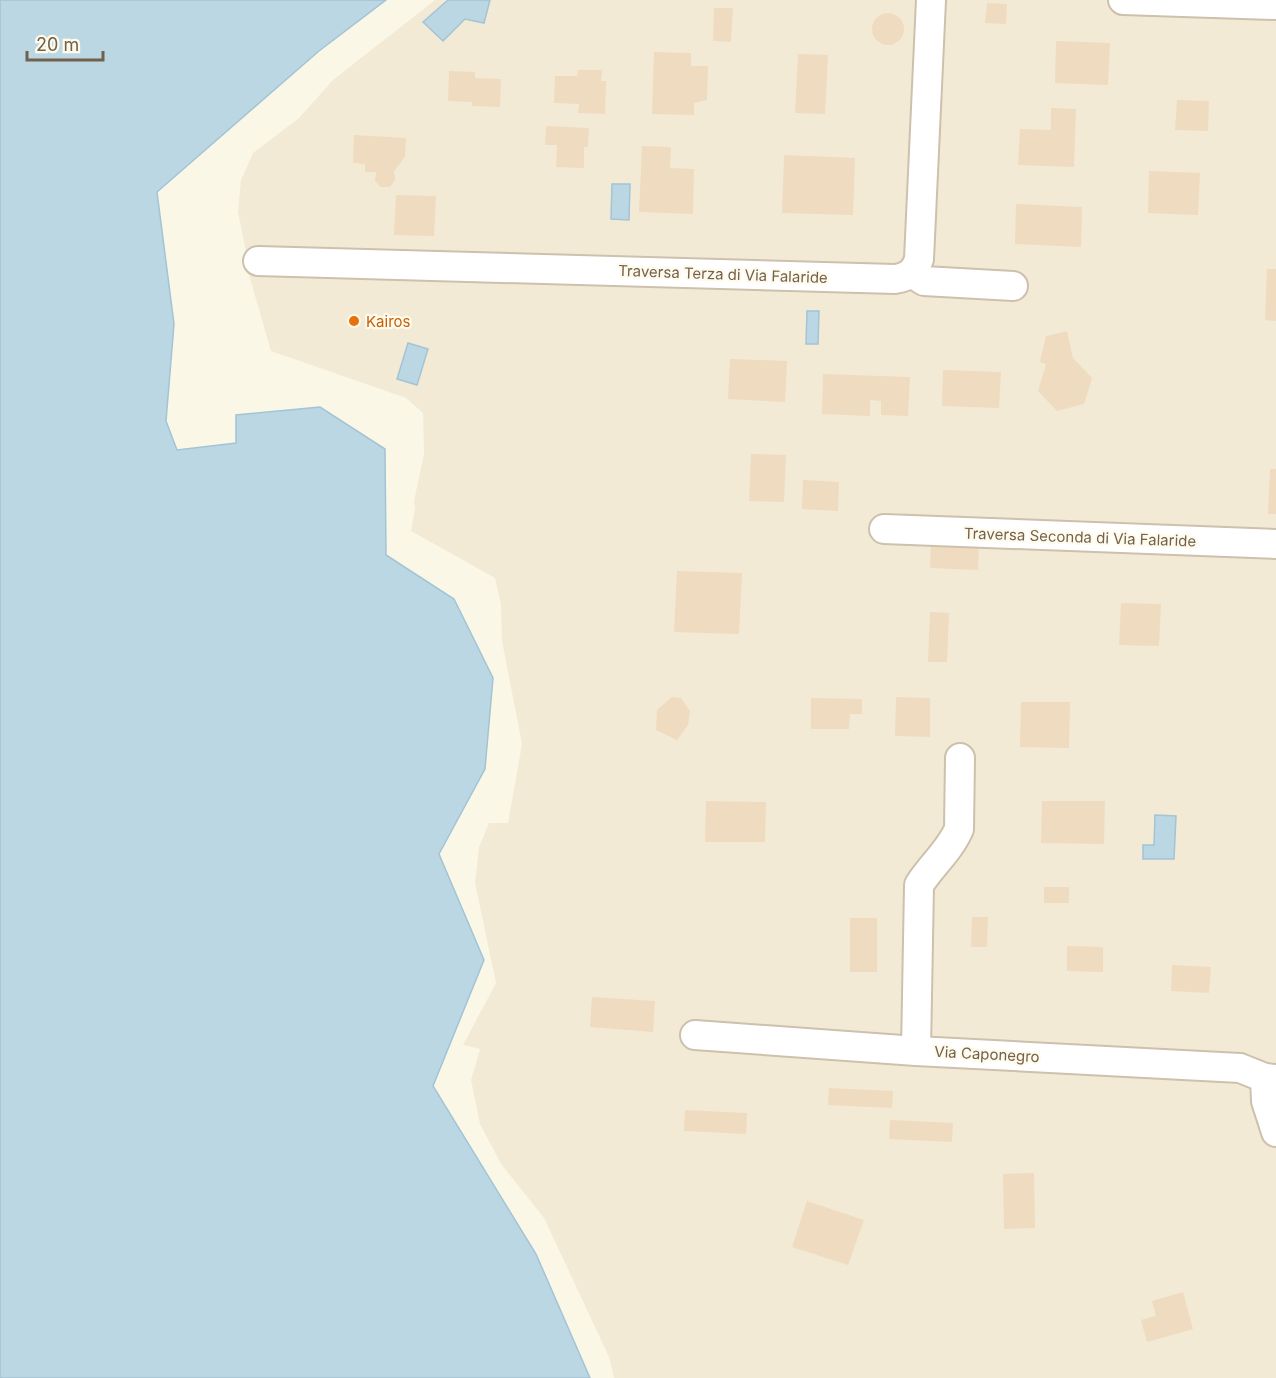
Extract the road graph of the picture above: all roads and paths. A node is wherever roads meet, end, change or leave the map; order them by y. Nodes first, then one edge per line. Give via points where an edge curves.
1 (931, 0) edge
2 (1123, 0) edge
3 (1276, 5) edge
4 (258, 261) dead end
5 (912, 273) junction
6 (1013, 286) dead end
7 (884, 529) dead end
8 (1276, 544) edge
9 (960, 758) dead end
10 (696, 1035) dead end
11 (916, 1051) junction
12 (1270, 1078) edge
13 (1276, 1132) edge

1 - 5 street via 919,259
2 - 3 street
4 - 5 street, Traversa Terza di Via Falaride via 895,279
5 - 6 street via 924,281
7 - 8 street, Traversa Seconda di Via Falaride
9 - 11 street via 958,829 919,885
10 - 11 street, Via Caponegro
11 - 12 street, Via Caponegro via 1240,1068
12 - 13 street via 1266,1101

